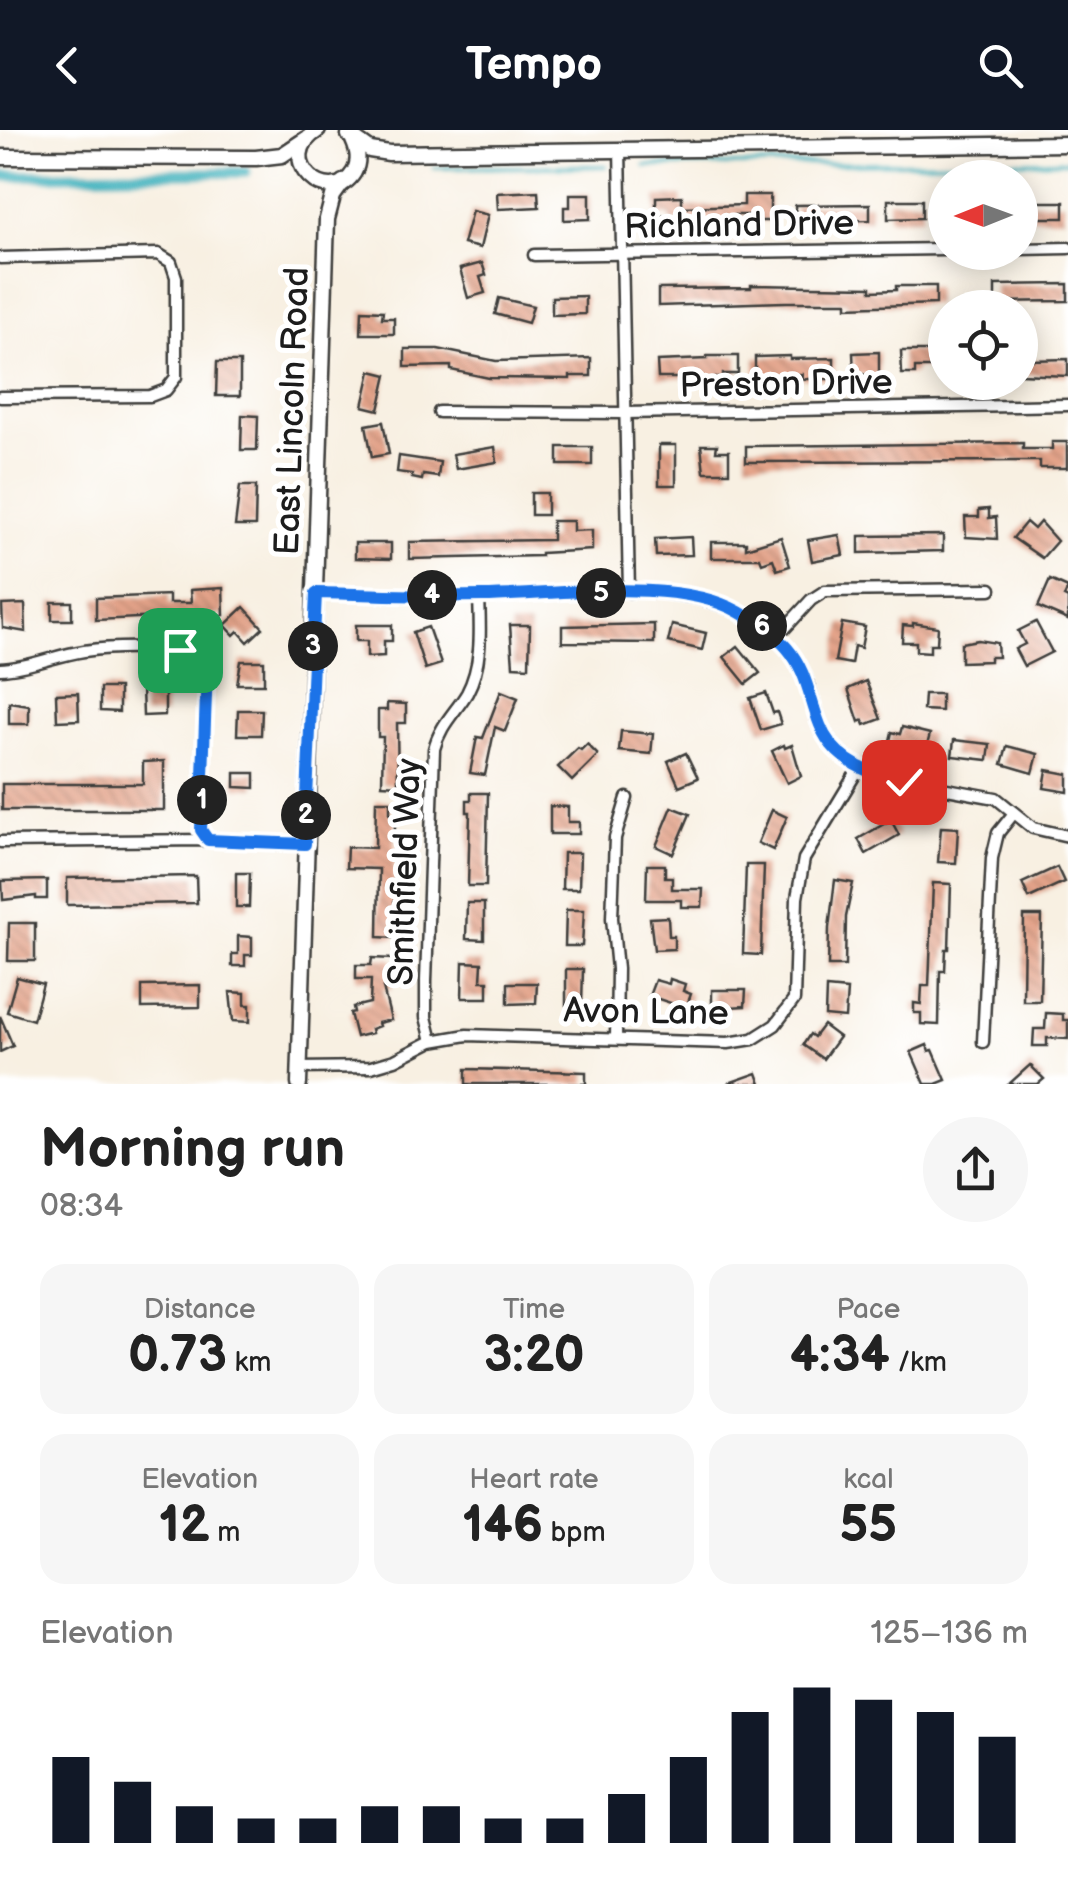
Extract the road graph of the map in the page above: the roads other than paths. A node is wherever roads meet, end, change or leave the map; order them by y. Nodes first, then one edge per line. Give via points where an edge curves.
1 (345, 133) edge
2 (312, 134) edge
3 (1068, 144) edge
4 (620, 149) junction
5 (389, 153) junction
6 (0, 157) edge
7 (265, 157) junction
8 (355, 170) junction
9 (310, 178) junction
10 (343, 182) junction
11 (327, 219) junction
12 (1068, 248) edge
13 (1038, 249) edge
14 (928, 250) edge
15 (624, 252) junction
16 (534, 255) dead end
17 (0, 258) edge
18 (0, 398) edge
19 (1068, 406) edge
20 (439, 412) dead end
21 (625, 413) junction
22 (992, 588) dead end
23 (629, 592) junction
24 (316, 593) junction
25 (479, 596) junction
26 (776, 638) junction
27 (0, 669) edge
28 (859, 768) junction
29 (627, 798) dead end
30 (1014, 813) junction
31 (1068, 836) edge
32 (208, 840) junction
33 (0, 842) edge
34 (305, 844) junction
35 (616, 1039) junction
36 (432, 1041) junction
37 (983, 1042) dead end
38 (299, 1076) edge

1 - 5 main road via 370,150
1 - 8 main road via 358,152
2 - 7 main road via 282,155
2 - 9 main road, East Lincoln Road via 300,157
3 - 4 main road
4 - 5 main road
4 - 15 street
5 - 8 main road
6 - 7 main road
7 - 9 main road via 294,165
8 - 10 main road
9 - 10 main road via 328,186
9 - 11 main road, East Lincoln Road
10 - 11 main road, East Lincoln Road
11 - 24 main road, East Lincoln Road
12 - 13 street
14 - 15 street, Richland Drive
15 - 16 street, Richland Drive
15 - 21 street
17 - 18 street via 158,254 171,262 176,277 176,378 166,390 150,396
19 - 21 street, Preston Drive
20 - 21 street, Preston Drive
21 - 23 street
22 - 26 street via 825,592
23 - 25 street
23 - 26 street via 701,597 734,609
24 - 25 street
24 - 34 main road, East Lincoln Road
25 - 36 street, Smithfield Way via 476,672 434,749 426,981
26 - 28 street via 809,684 820,728
27 - 32 street via 85,651 202,654 207,667 201,830
28 - 30 street via 996,798
28 - 35 street, Avon Lane via 804,859 794,1000 776,1025 753,1039 728,1043
29 - 35 street via 615,838
30 - 31 street via 1033,828
30 - 37 street via 998,833 992,858
32 - 33 street
32 - 34 street
34 - 38 main road, East Lincoln Road
35 - 36 street, Avon Lane
36 - 38 street, Avon Lane via 371,1067

